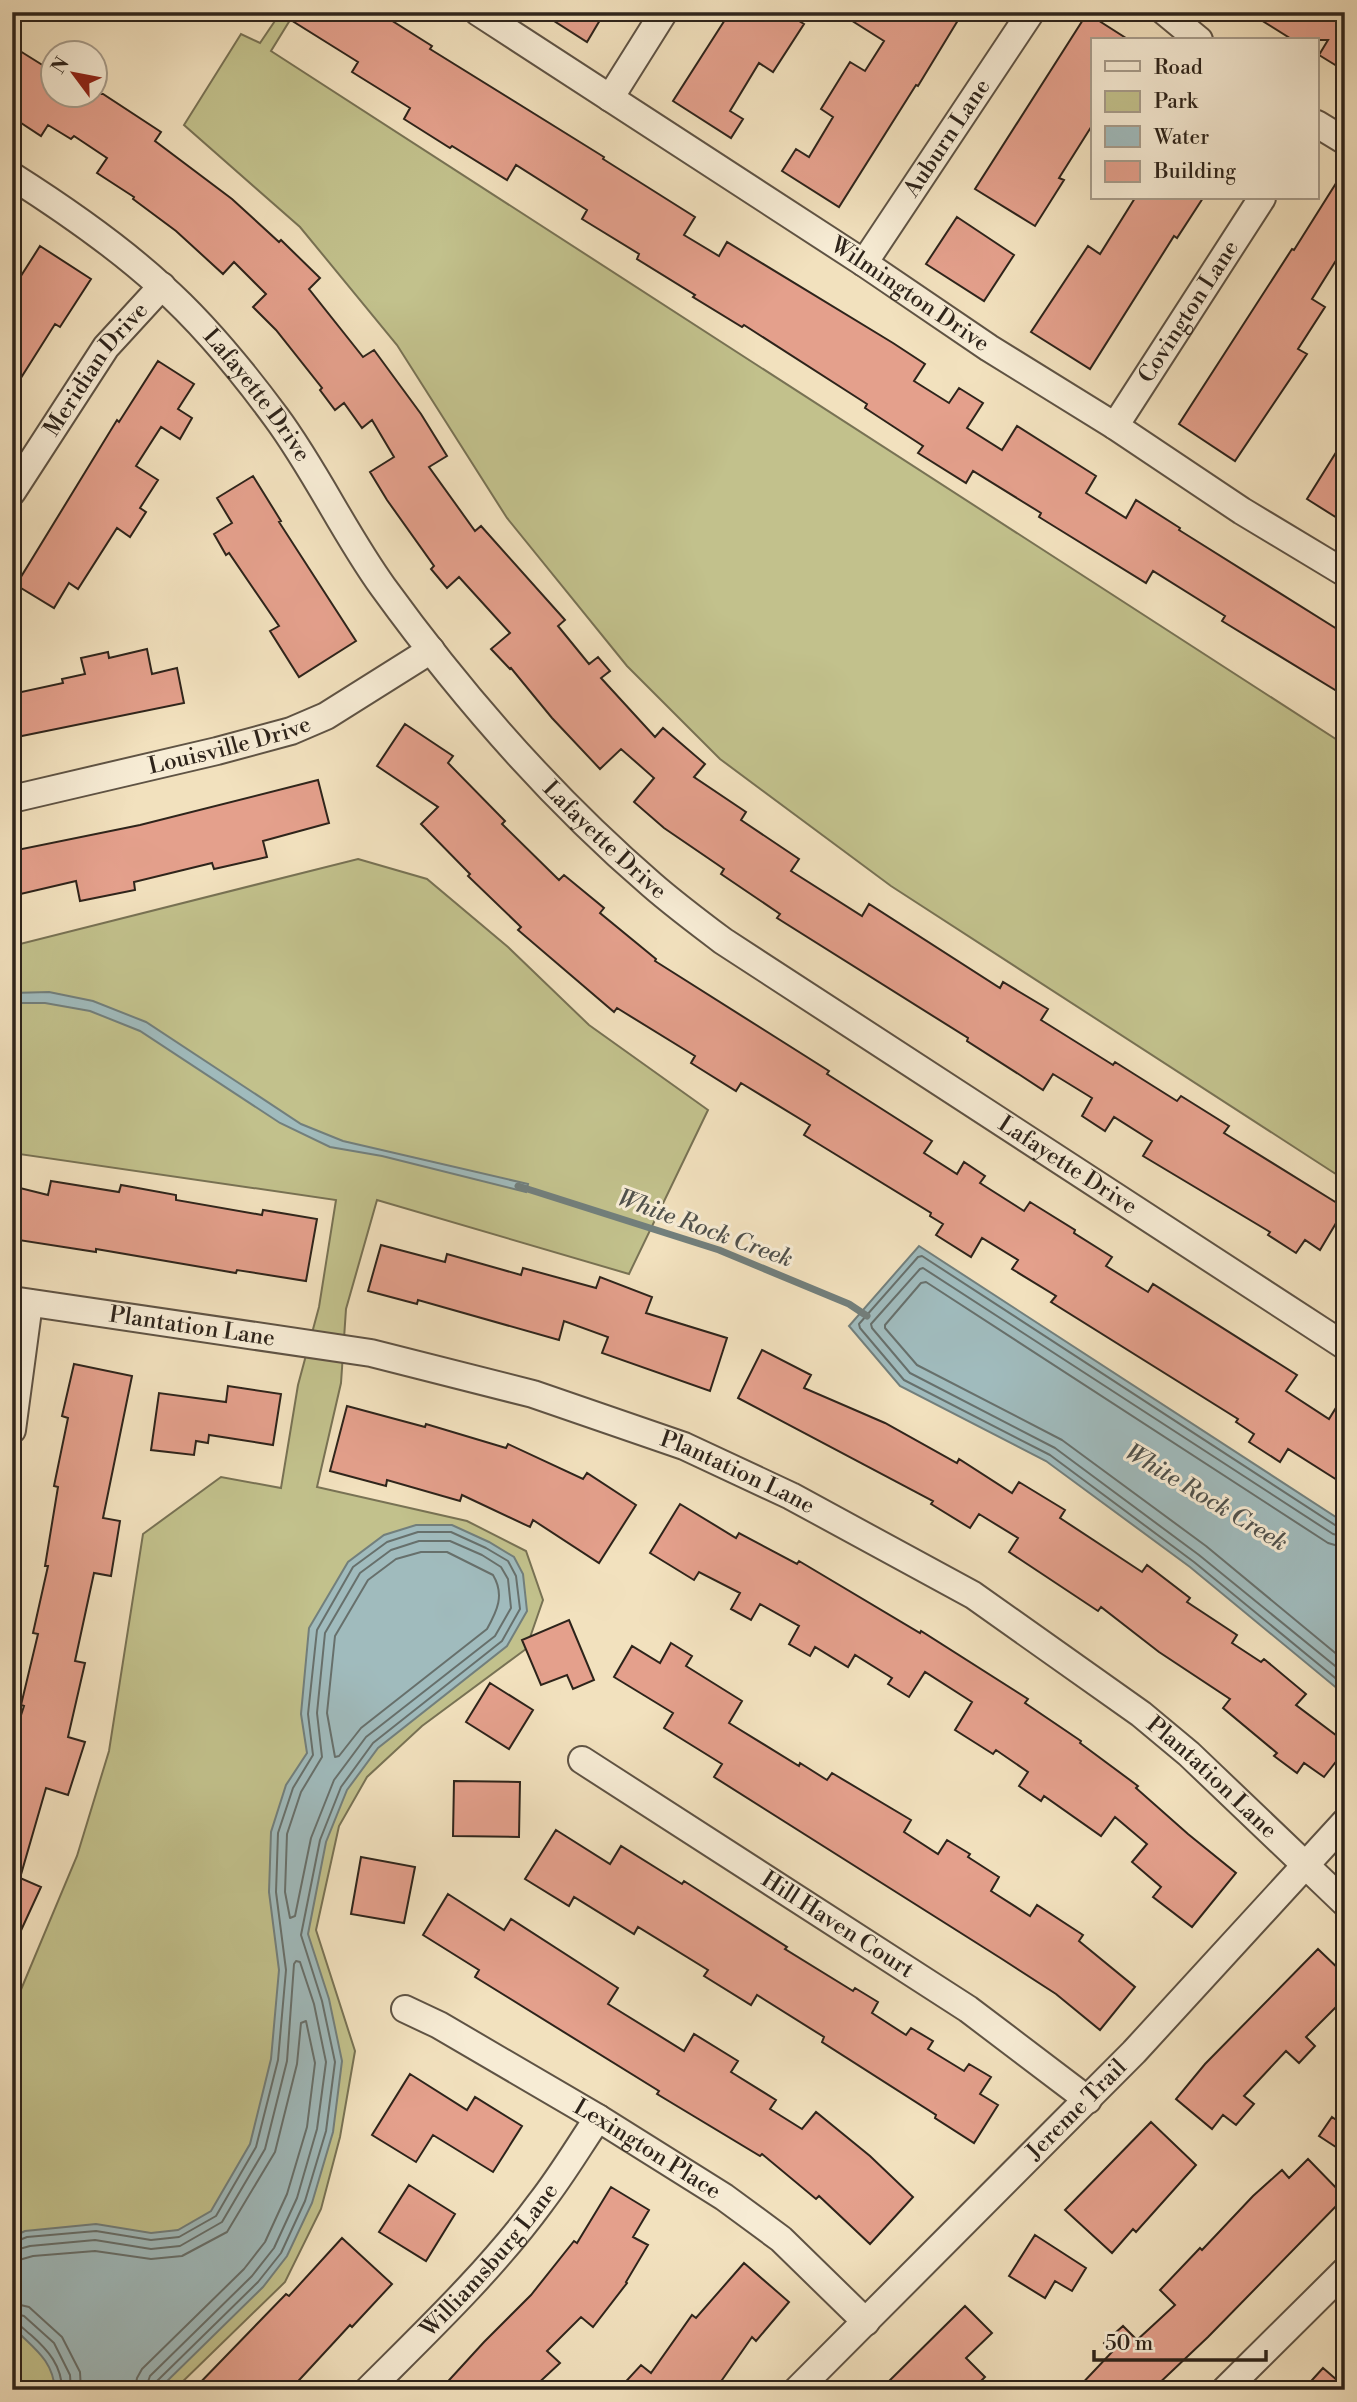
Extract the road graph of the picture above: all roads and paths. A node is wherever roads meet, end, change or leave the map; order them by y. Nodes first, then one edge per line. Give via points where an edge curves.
1 (478, 12) edge
2 (664, 12) edge
3 (1031, 12) edge
4 (1164, 12) edge
5 (1196, 38) edge
6 (610, 98) junction
7 (1318, 125) edge
8 (1345, 141) edge
9 (12, 176) edge
10 (1261, 200) edge
11 (864, 263) junction
12 (162, 286) junction
13 (1115, 426) junction
14 (12, 492) edge
15 (1345, 573) edge
16 (431, 650) junction
17 (12, 799) edge
18 (21, 1302) edge
19 (1345, 1346) edge
20 (12, 1430) edge
21 (582, 1760) dead end
22 (1345, 1822) edge
23 (1305, 1868) junction
24 (1345, 1903) edge
25 (405, 2009) dead end
26 (1088, 2100) junction
27 (598, 2118) junction
28 (1345, 2271) edge
29 (866, 2322) junction
30 (368, 2390) edge
31 (797, 2390) edge
32 (1225, 2390) edge

1 - 6 street, Wilmington Drive
2 - 6 street
3 - 11 street, Auburn Lane
4 - 5 street
6 - 11 street, Wilmington Drive
7 - 8 street
9 - 12 street, Lafayette Drive
10 - 13 street, Covington Lane
11 - 13 street, Wilmington Drive
12 - 14 street, Meridian Drive via 106,347
12 - 16 street, Lafayette Drive via 278,419 382,585
13 - 15 street, Wilmington Drive
16 - 17 street, Louisville Drive via 326,716 291,731
16 - 19 street, Lafayette Drive via 492,726 573,813 653,887 723,941
18 - 20 street
18 - 23 street, Plantation Lane via 371,1353 533,1394 684,1446 791,1496 973,1595 1141,1714 1189,1754
21 - 26 street, Hill Haven Court via 968,2009
22 - 23 street, Jereme Trail
23 - 24 street, Plantation Lane
23 - 26 street, Jereme Trail
25 - 27 street, Lexington Place
26 - 29 street, Jereme Trail
27 - 29 street, Lexington Place via 724,2197 781,2239
27 - 30 street, Williamsburg Lane via 541,2203 500,2252
28 - 32 street
29 - 31 street, Jereme Trail

